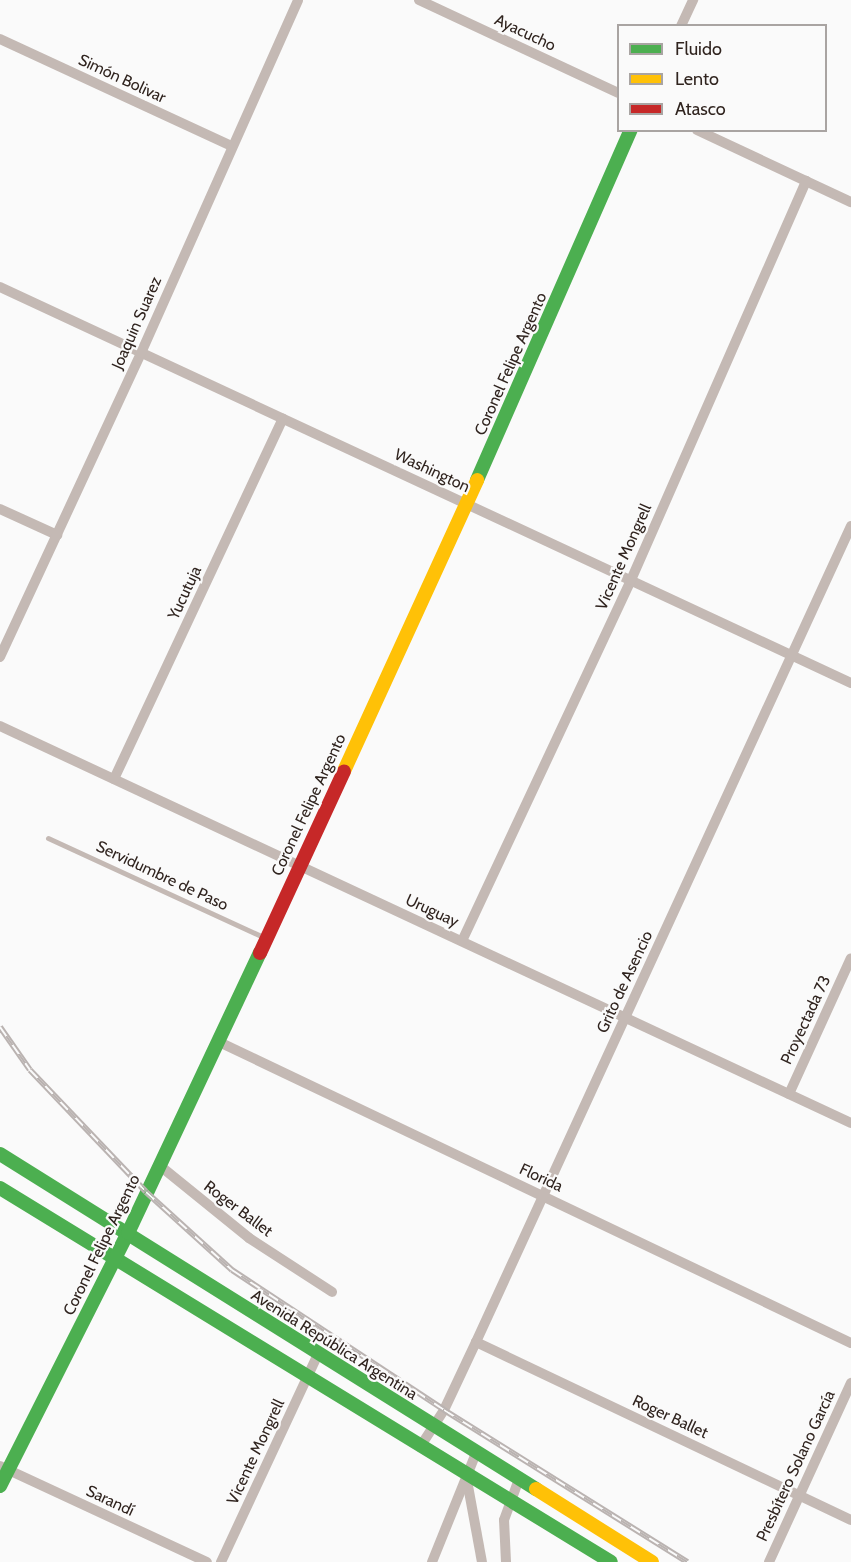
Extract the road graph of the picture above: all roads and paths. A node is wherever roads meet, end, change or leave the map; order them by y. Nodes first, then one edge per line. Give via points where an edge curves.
1 (298, 0) edge
2 (419, 0) edge
3 (693, 0) edge
4 (682, 24) edge
5 (0, 39) edge
6 (617, 93) edge
7 (630, 132) edge
8 (702, 132) edge
9 (232, 146) junction
10 (806, 182) junction
11 (851, 202) edge
12 (0, 287) edge
13 (141, 353) junction
14 (283, 419) junction
15 (467, 503) junction
16 (0, 509) edge
17 (851, 526) edge
18 (57, 535) junction
19 (631, 580) junction
20 (792, 656) junction
21 (0, 657) edge
22 (851, 683) edge
23 (0, 726) edge
24 (114, 779) junction
25 (48, 838) dead end
26 (300, 867) junction
27 (265, 938) junction
28 (462, 941) junction
29 (851, 958) edge
30 (625, 1017) junction
31 (217, 1041) junction
32 (789, 1094) junction
33 (851, 1123) edge
34 (0, 1154) edge
35 (159, 1165) junction
36 (0, 1188) edge
37 (543, 1195) junction
38 (128, 1233) junction
39 (115, 1258) junction
40 (332, 1292) dead end
41 (476, 1342) junction
42 (851, 1343) edge
43 (318, 1354) junction
44 (307, 1378) junction
45 (851, 1383) edge
46 (433, 1427) junction
47 (420, 1447) junction
48 (476, 1454) junction
49 (4, 1468) edge
50 (466, 1475) junction
51 (519, 1479) junction
52 (0, 1486) edge
53 (800, 1494) junction
54 (509, 1500) junction
55 (851, 1520) edge
56 (207, 1562) edge
57 (221, 1562) edge
58 (432, 1562) edge
59 (482, 1562) edge
60 (506, 1562) edge
61 (611, 1562) edge
62 (652, 1562) edge
63 (769, 1562) edge

1 - 9 street, Joaquin Suarez
2 - 6 street, Ayacucho
3 - 4 street
5 - 9 street, Simón Bolivar
7 - 15 street, Coronel Felipe Argento
8 - 10 street
9 - 13 street, Joaquin Suarez
10 - 11 street
10 - 19 street, Vicente Mongrell
12 - 13 street, Washington
13 - 14 street, Washington
13 - 18 street, Joaquin Suarez
14 - 15 street, Washington
14 - 24 street, Yucutuja
15 - 19 street, Washington
15 - 26 street, Coronel Felipe Argento
16 - 18 street
17 - 20 street, Grito de Asencio
18 - 21 street, Joaquin Suarez
19 - 20 street, Washington
19 - 28 street, Vicente Mongrell
20 - 22 street, Washington
20 - 30 street, Grito de Asencio
23 - 24 street, Uruguay
24 - 26 street, Uruguay
25 - 27 lane, Servidumbre de Paso
26 - 27 street, Coronel Felipe Argento
26 - 28 street, Uruguay
27 - 31 street, Coronel Felipe Argento
28 - 30 street, Uruguay
29 - 32 street, Proyectada 73
30 - 32 street, Uruguay
30 - 37 street, Grito de Asencio
31 - 35 street, Coronel Felipe Argento
31 - 37 street, Florida
32 - 33 street, Uruguay
34 - 38 street, Avenida República Argentina
35 - 38 street, Coronel Felipe Argento
35 - 40 street, Roger Ballet via 249,1238
36 - 39 street
37 - 41 street, Grito de Asencio
37 - 42 street, Florida
38 - 39 street, Coronel Felipe Argento
38 - 43 street, Avenida República Argentina
39 - 44 street
39 - 49 street, Coronel Felipe Argento
41 - 46 street, Grito de Asencio
41 - 53 street, Roger Ballet
43 - 44 street, Vicente Mongrell
43 - 46 street, Avenida República Argentina
44 - 47 street
44 - 57 street, Vicente Mongrell
45 - 53 street, Presbítero Solano García
46 - 47 street, Grito de Asencio
46 - 48 street, Avenida República Argentina
47 - 50 street
48 - 50 street
48 - 51 street, Avenida República Argentina
49 - 52 street, Coronel Felipe Argento
49 - 56 street, Sarandí
50 - 54 street
50 - 58 street
50 - 59 street
51 - 54 street
51 - 62 street, Avenida República Argentina
53 - 55 street, Roger Ballet
53 - 63 street, Presbítero Solano García
54 - 60 street via 503,1538
54 - 61 street

